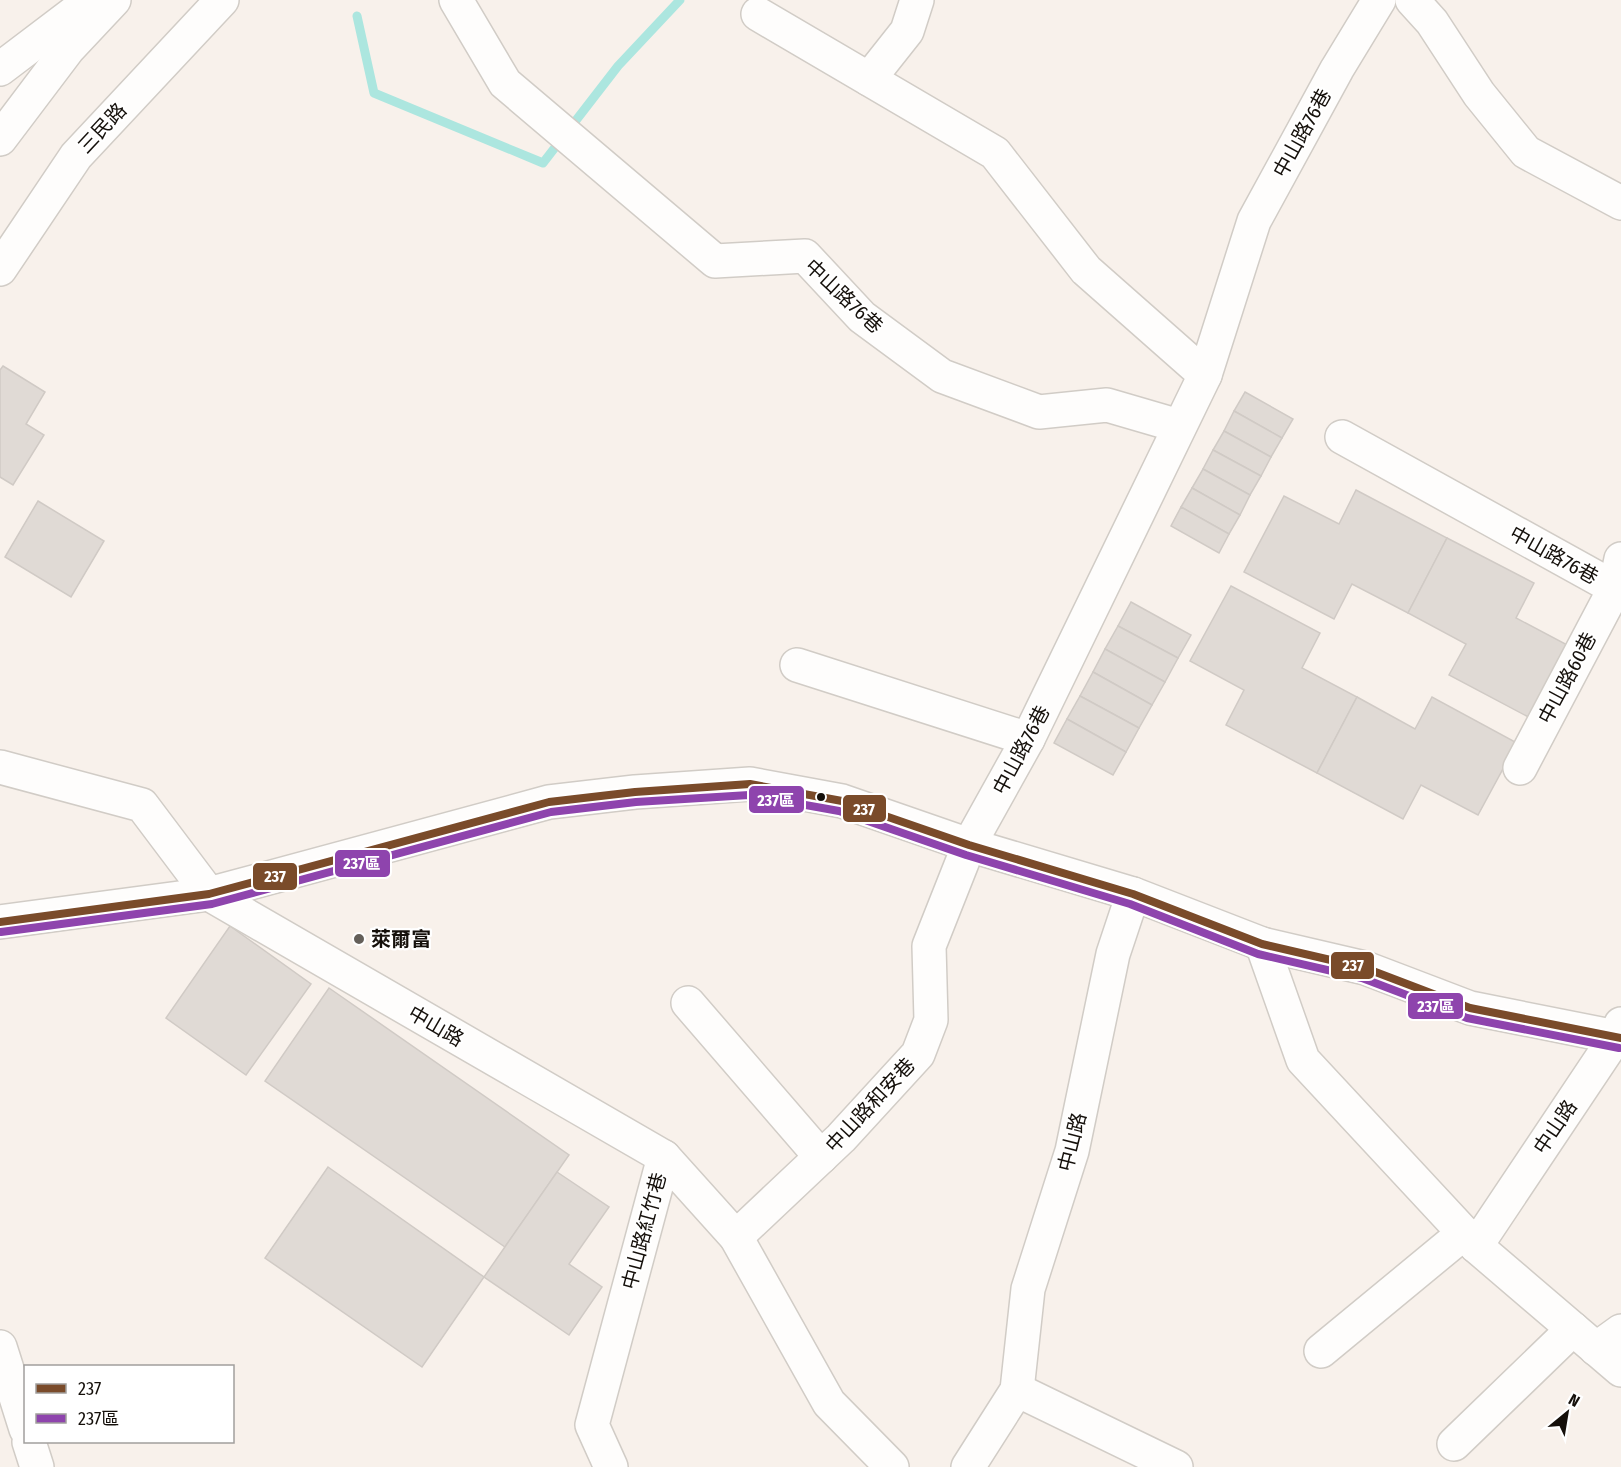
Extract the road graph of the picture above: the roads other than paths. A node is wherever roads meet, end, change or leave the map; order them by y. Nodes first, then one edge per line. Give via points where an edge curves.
1 (91, 0) edge
2 (114, 0) edge
3 (222, 0) edge
4 (456, 0) edge
5 (917, 0) edge
6 (1379, 0) edge
7 (1412, 0) edge
8 (758, 14) dead end
9 (0, 69) edge
10 (869, 79) junction
11 (0, 139) edge
12 (1621, 204) edge
13 (0, 269) edge
14 (1205, 375) junction
15 (1179, 426) junction
16 (1342, 437) dead end
17 (1619, 579) edge
18 (797, 665) dead end
19 (1028, 739) junction
20 (0, 767) edge
21 (1520, 768) dead end
22 (969, 845) junction
23 (209, 894) junction
24 (1133, 894) junction
25 (0, 922) edge
26 (1262, 944) junction
27 (688, 1003) dead end
28 (1619, 1034) edge
29 (821, 1157) junction
30 (664, 1158) junction
31 (736, 1237) junction
32 (1470, 1240) junction
33 (1597, 1336) edge
34 (0, 1347) edge
35 (1321, 1351) dead end
36 (1621, 1370) edge
37 (1017, 1390) junction
38 (24, 1423) edge
39 (29, 1443) edge
40 (1454, 1444) dead end
41 (37, 1467) edge
42 (611, 1467) edge
43 (892, 1467) edge
44 (968, 1467) edge
45 (1176, 1467) edge

1 - 9 street
2 - 11 street via 68,49
3 - 13 street, 三民路 via 76,156
4 - 15 street, 中山路76巷 via 505,83 715,261 805,256 862,317 942,376 1039,412 1107,405
5 - 10 street via 907,31
6 - 14 street, 中山路76巷 via 1254,222
7 - 12 street via 1526,152
8 - 10 street
10 - 14 street via 995,153 1086,270
14 - 15 street, 中山路76巷
15 - 19 street, 中山路76巷
16 - 17 street, 中山路76巷
17 - 21 street, 中山路60巷
18 - 19 street
19 - 22 street, 中山路76巷
20 - 23 street via 142,806
22 - 23 street, 中山路 via 842,801 750,784 549,802
22 - 24 street, 中山路
22 - 29 street, 中山路和安巷 via 930,946 931,1020 918,1054
23 - 25 street, 中山路
23 - 30 street, 中山路
24 - 26 street, 中山路
24 - 37 street, 中山路 via 1113,954 1072,1151 1028,1289
26 - 28 street, 中山路 via 1365,969 1470,1008
26 - 32 street via 1303,1060
27 - 29 street, 中山路和安巷
28 - 32 street, 中山路
29 - 31 street, 中山路和安巷
30 - 31 street, 中山路紅竹巷
30 - 42 street, 中山路紅竹巷 via 592,1425
31 - 43 street, 中山路紅竹巷 via 829,1403
32 - 33 street
32 - 35 street, 中山路
33 - 36 street
33 - 40 street
34 - 38 street
37 - 44 street, 中山路
37 - 45 street
39 - 41 street

